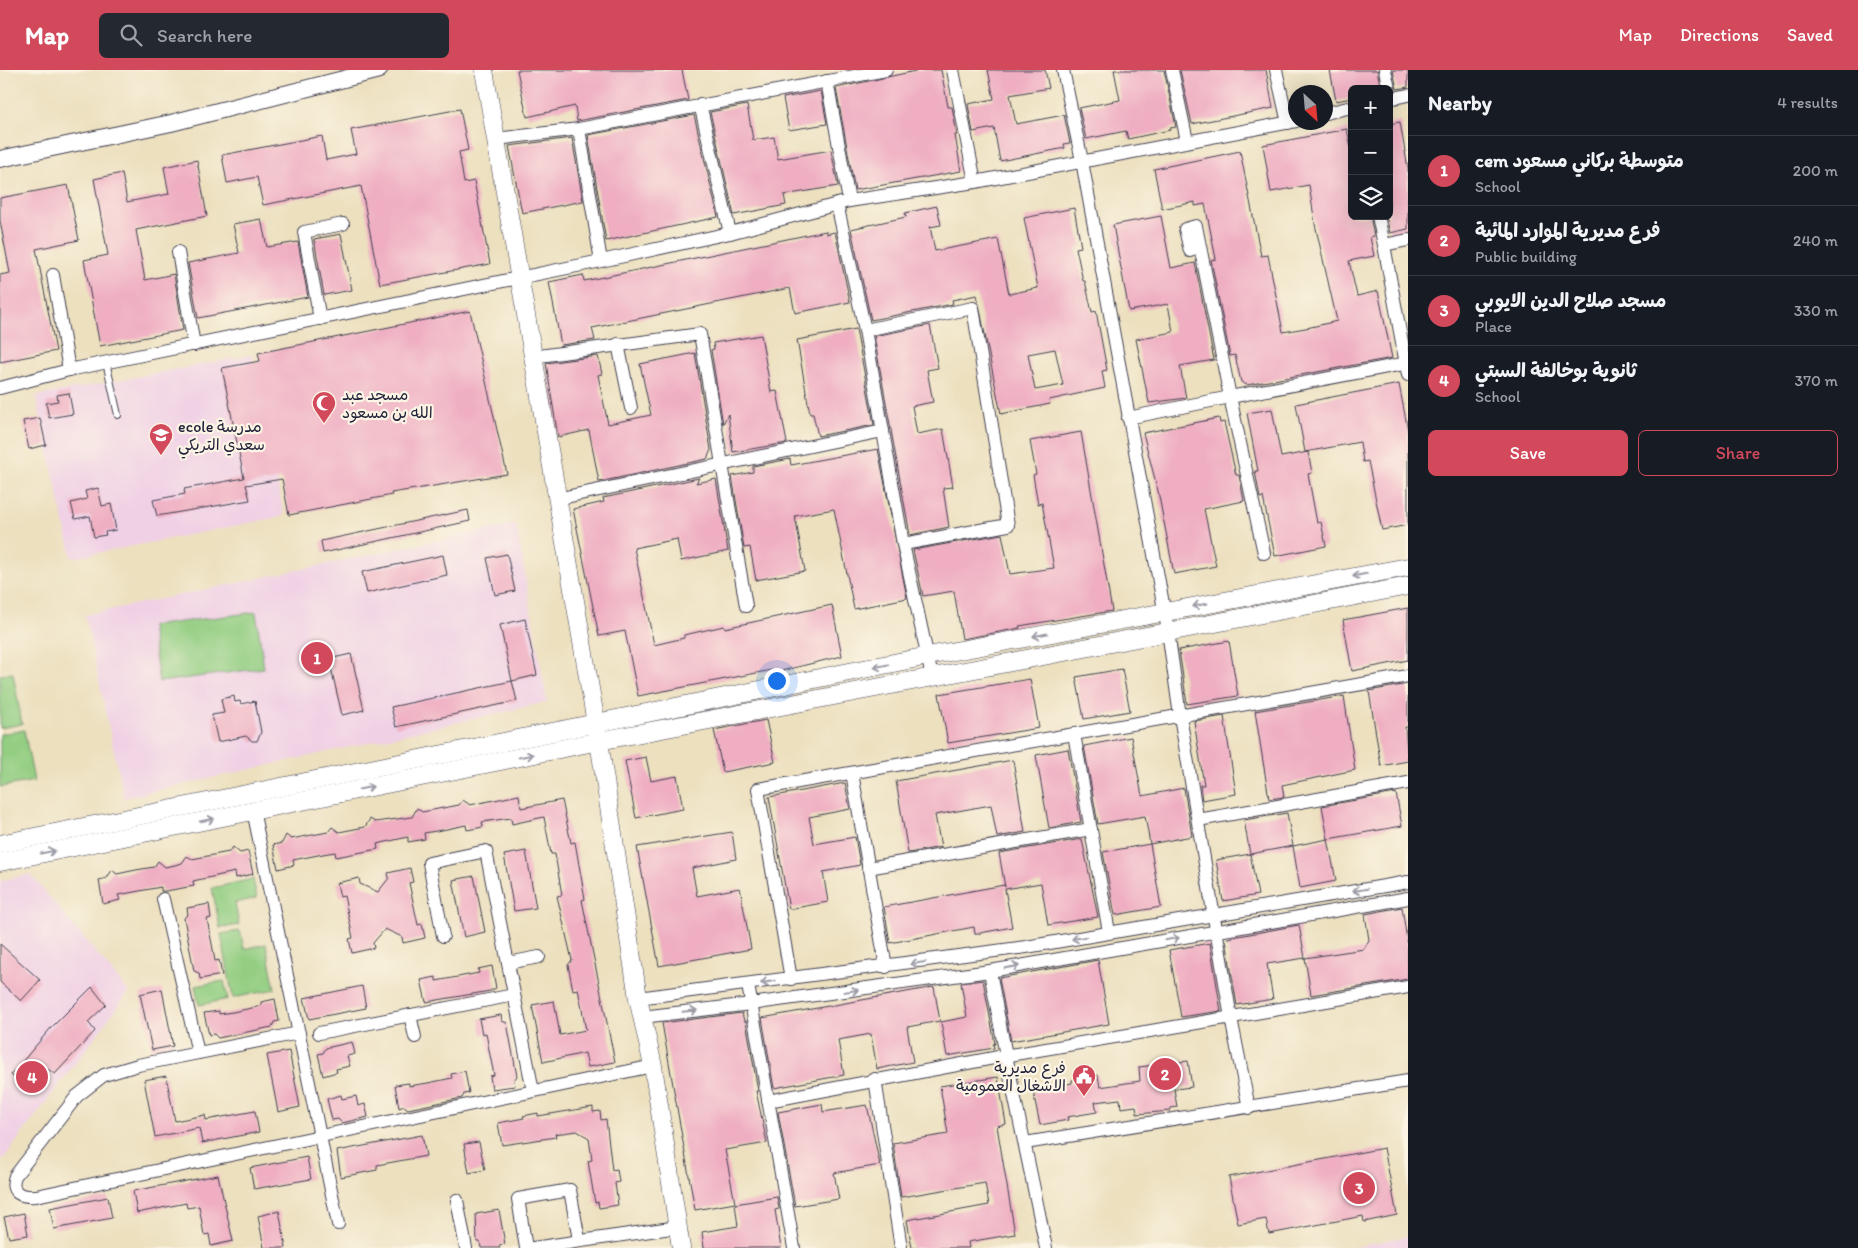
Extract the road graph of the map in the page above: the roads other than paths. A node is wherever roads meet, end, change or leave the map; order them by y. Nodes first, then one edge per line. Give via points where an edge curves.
1 (379, 70) edge
2 (484, 70) edge
3 (886, 70) edge
4 (953, 70) edge
5 (1063, 70) edge
6 (1172, 70) edge
7 (1276, 70) edge
8 (1385, 70) edge
9 (827, 81) junction
10 (1387, 85) edge
11 (1393, 95) edge
12 (1408, 95) edge
13 (700, 104) junction
14 (1348, 108) edge
15 (1288, 109) edge
16 (1333, 111) edge
17 (1288, 123) edge
18 (579, 129) junction
19 (496, 140) junction
20 (1188, 142) junction
21 (0, 159) edge
22 (1082, 161) junction
23 (976, 182) junction
24 (843, 203) junction
25 (1379, 220) edge
26 (343, 224) dead end
27 (730, 233) junction
28 (1408, 240) edge
29 (1384, 245) junction
30 (1190, 251) dead end
31 (178, 252) dead end
32 (601, 261) junction
33 (53, 275) dead end
34 (520, 278) junction
35 (320, 319) junction
36 (864, 330) junction
37 (618, 344) junction
38 (194, 345) junction
39 (532, 357) junction
40 (106, 362) junction
41 (1407, 367) edge
42 (69, 370) junction
43 (0, 388) edge
44 (1230, 397) junction
45 (631, 408) dead end
46 (118, 415) dead end
47 (1128, 418) junction
48 (883, 431) junction
49 (723, 464) junction
50 (556, 499) junction
51 (903, 544) junction
52 (1264, 553) dead end
53 (1408, 567) edge
54 (1408, 586) edge
55 (746, 606) dead end
56 (1165, 612) junction
57 (1168, 631) junction
58 (928, 656) junction
59 (1408, 676) edge
60 (932, 677) junction
61 (1180, 716) junction
62 (597, 733) junction
63 (1074, 734) junction
64 (852, 773) junction
65 (1408, 783) edge
66 (253, 810) junction
67 (1198, 820) junction
68 (1090, 829) junction
69 (0, 844) edge
70 (0, 862) edge
71 (868, 868) junction
72 (1408, 882) edge
73 (1408, 898) edge
74 (163, 899) dead end
75 (1214, 914) junction
76 (1217, 931) junction
77 (1109, 932) junction
78 (443, 936) dead end
79 (539, 957) dead end
80 (508, 963) junction
81 (886, 967) junction
82 (990, 971) junction
83 (791, 978) junction
84 (748, 985) junction
85 (1408, 988) edge
86 (514, 995) junction
87 (638, 998) junction
88 (751, 1004) junction
89 (410, 1015) junction
90 (642, 1017) junction
91 (1230, 1018) junction
92 (299, 1033) junction
93 (319, 1033) dead end
94 (414, 1037) dead end
95 (198, 1054) junction
96 (1004, 1056) junction
97 (653, 1066) junction
98 (875, 1079) junction
99 (1408, 1081) edge
100 (533, 1091) junction
101 (768, 1101) junction
102 (1249, 1108) junction
103 (320, 1136) junction
104 (1026, 1143) junction
105 (457, 1200) dead end
106 (338, 1224) dead end
107 (678, 1227) junction
108 (579, 1240) junction
109 (466, 1248) edge
110 (526, 1248) edge
111 (533, 1248) edge
112 (681, 1248) edge
113 (794, 1248) edge
114 (902, 1248) edge
115 (1046, 1248) edge

1 - 21 street via 171,123
2 - 19 main road
3 - 9 street
4 - 23 street
5 - 22 street
6 - 20 street
7 - 15 street
8 - 10 street
9 - 13 street
9 - 24 street
11 - 12 street
13 - 18 street
13 - 27 street
14 - 16 street
17 - 20 street
18 - 19 street
18 - 32 street
19 - 34 main road
20 - 22 street
22 - 23 street
22 - 47 street
23 - 24 street
24 - 27 street
24 - 36 street
25 - 29 street
26 - 35 street via 304,232
27 - 32 street
28 - 29 street
29 - 41 street
30 - 44 street via 1185,229 1196,226
31 - 38 street
32 - 34 street
33 - 42 street
34 - 35 street
34 - 39 main road
35 - 38 street
36 - 48 street
36 - 51 street via 973,308 1008,525
37 - 39 street
37 - 45 street
37 - 49 street via 700,334
38 - 40 street
39 - 50 main road
40 - 42 street
40 - 46 lane
41 - 44 street
42 - 43 street
44 - 47 street
44 - 52 street
47 - 56 street
48 - 49 street
48 - 51 street
49 - 50 street
49 - 55 street
50 - 62 main road
51 - 58 street
53 -> 56 main road
54 - 57 main road
56 - 57 street
56 -> 58 main road
57 - 60 main road
57 - 61 street
58 - 60 street
58 -> 62 main road
59 - 61 street
60 - 62 main road
61 - 63 street
61 - 67 street
66 -> 62 main road
62 - 69 main road
62 - 87 main road
63 - 64 street
63 - 68 street
64 - 71 street
64 - 83 street via 758,789
65 - 67 street
70 -> 66 main road
66 - 92 street
67 - 75 street
68 - 71 street
68 - 77 street
71 - 81 street
72 -> 75 street
73 - 76 street
74 - 95 street
75 - 76 street
75 - 77 street
82 -> 76 street
76 - 91 street
77 -> 81 street
78 - 80 street via 429,863 486,851
79 - 80 street
80 - 86 street
81 - 83 street
88 -> 82 street
82 - 96 street
83 -> 84 street
84 - 87 street
84 - 88 street
85 - 91 street
86 - 89 street
86 - 100 street
87 - 90 main road
90 -> 88 street
88 - 101 street
89 - 93 street
89 - 94 street
90 - 97 main road
91 - 96 street
91 - 102 street
92 - 95 street
92 - 103 street
95 - 103 street via 104,1075 77,1096 15,1176 14,1192 24,1197 36,1196
96 - 98 street
96 - 104 street
97 - 100 street
97 - 107 main road
98 - 101 street
98 - 114 street
99 - 102 street
100 - 103 street
101 - 113 street
102 - 104 street
103 - 106 street
104 - 115 street
105 - 109 street
107 - 108 street
107 - 112 main road
108 - 110 street via 570,1190 518,1199
108 - 111 street

